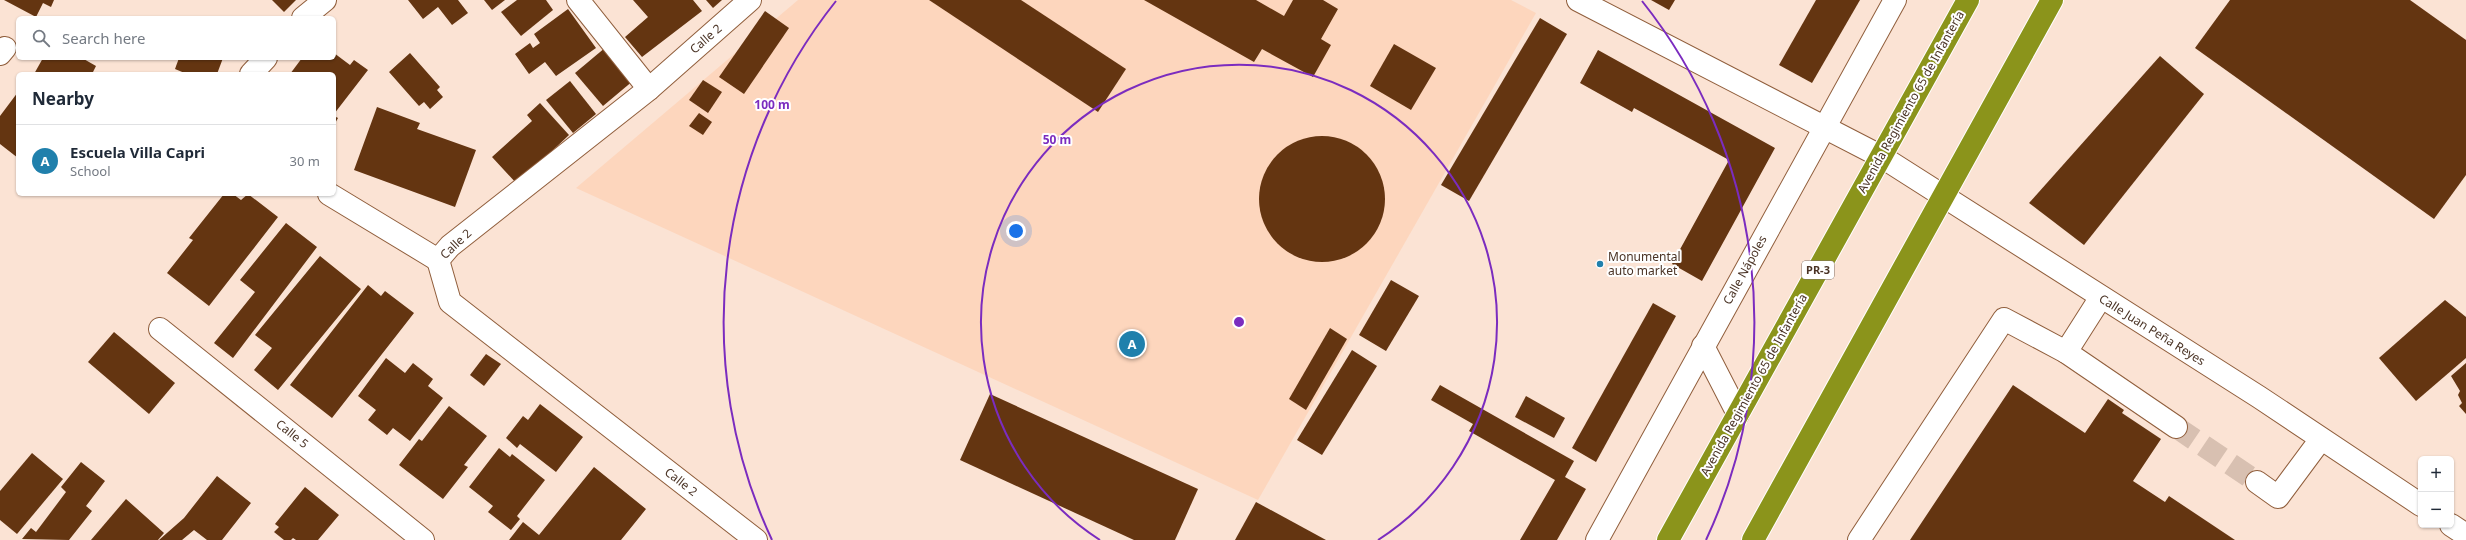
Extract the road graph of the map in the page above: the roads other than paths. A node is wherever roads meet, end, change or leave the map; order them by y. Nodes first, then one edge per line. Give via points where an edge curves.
1 (325, 0) edge
2 (578, 0) edge
3 (750, 0) edge
4 (1578, 0) edge
5 (1895, 0) edge
6 (1968, 0) edge
7 (2052, 0) edge
8 (305, 16) edge
9 (264, 60) edge
10 (253, 72) edge
11 (649, 89) junction
12 (1823, 128) junction
13 (1882, 156) junction
14 (332, 196) edge
15 (1943, 198) junction
16 (438, 260) junction
17 (2101, 297) junction
18 (160, 329) dead end
19 (1703, 346) junction
20 (2066, 352) junction
21 (1738, 414) junction
22 (2176, 427) tunnel mouth
23 (2321, 439) junction
24 (2257, 482) tunnel mouth
25 (2418, 503) edge
26 (2454, 527) edge
27 (2466, 535) edge
28 (423, 540) edge
29 (756, 540) edge
30 (1597, 540) edge
31 (1668, 540) edge
32 (1753, 540) edge
33 (1859, 540) edge

1 - 8 street
2 - 11 street
3 - 11 street, Calle 2
4 - 12 street, Calle Juan Peña Reyes
5 - 12 street, Calle Nápoles
6 - 13 highway, Avenida Regimiento 65 de Infantería / PR-3
7 - 15 highway
9 - 10 street
11 - 16 street, Calle 2 via 450,246
12 - 13 street, Calle Juan Peña Reyes
12 - 19 street, Calle Nápoles
13 - 15 street, Calle Juan Peña Reyes
13 - 21 highway, Avenida Regimiento 65 de Infantería / PR-3
14 - 16 street
15 - 17 street, Calle Juan Peña Reyes
15 - 32 highway
16 - 29 street, Calle 2 via 450,302
17 - 20 street
17 - 23 street, Calle Juan Peña Reyes
18 - 28 street, Calle 5
19 - 21 street
19 - 30 street, Calle Nápoles
20 - 22 street
20 - 33 street via 2004,319
21 - 31 highway, Avenida Regimiento 65 de Infantería / PR-3
23 - 24 street via 2278,497
23 - 25 street, Calle Juan Peña Reyes
26 - 27 street

